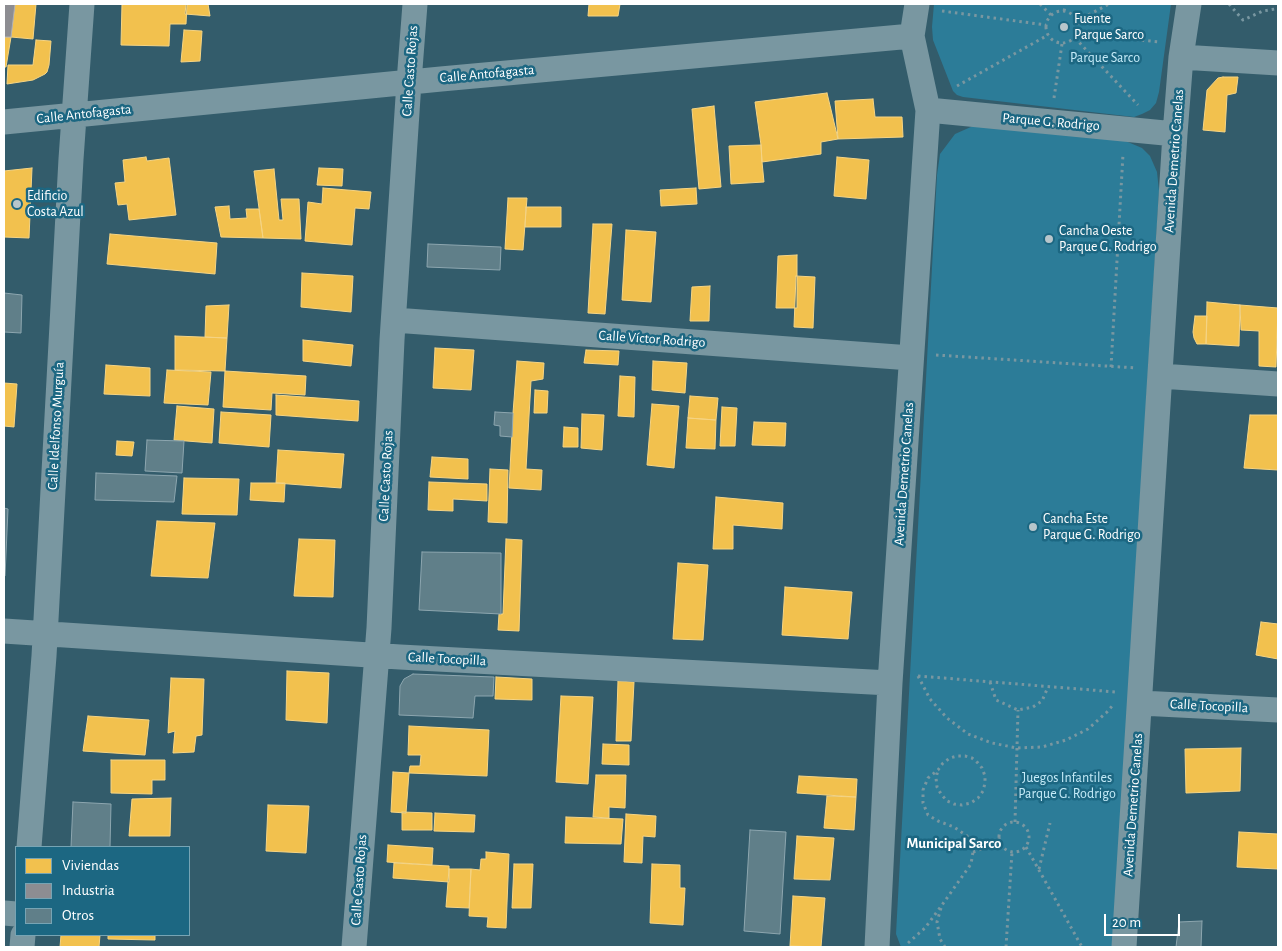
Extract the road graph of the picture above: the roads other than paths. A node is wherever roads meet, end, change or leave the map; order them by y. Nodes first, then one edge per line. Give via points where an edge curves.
1 (82, 4) edge
2 (415, 4) edge
3 (1189, 4) edge
4 (926, 7) edge
5 (912, 36) junction
6 (1172, 49) junction
7 (1278, 63) edge
8 (409, 82) junction
9 (928, 110) junction
10 (74, 116) junction
11 (4, 122) edge
12 (1175, 134) junction
13 (394, 320) junction
14 (911, 358) junction
15 (1151, 372) junction
16 (1278, 384) edge
17 (4, 631) edge
18 (45, 634) junction
19 (377, 655) junction
20 (890, 683) junction
21 (1126, 698) junction
22 (1278, 710) edge
23 (29, 846) edge
24 (354, 947) edge
25 (877, 947) edge
26 (1124, 947) edge

1 - 10 street, Calle Idelfonso Murguía
2 - 8 street, Calle Casto Rojas
3 - 6 street, Avenida Demetrio Canelas
4 - 5 street, Avenida Demetrio Canelas
5 - 8 street, Calle Antofagasta
5 - 9 street, Avenida Demetrio Canelas
6 - 7 street
6 - 12 street, Avenida Demetrio Canelas
8 - 10 street, Calle Antofagasta
8 - 13 street, Calle Casto Rojas
9 - 12 street, Parque G. Rodrigo
9 - 14 street, Avenida Demetrio Canelas
10 - 11 street, Calle Antofagasta
10 - 18 street, Calle Idelfonso Murguía
12 - 15 street, Avenida Demetrio Canelas
13 - 14 street, Calle Víctor Rodrigo
13 - 19 street, Calle Casto Rojas
14 - 20 street, Avenida Demetrio Canelas
15 - 16 street
15 - 21 street, Avenida Demetrio Canelas
17 - 18 street, Calle Tocopilla
18 - 19 street, Calle Tocopilla
18 - 23 street, Calle Idelfonso Murguía
19 - 20 street, Calle Tocopilla
19 - 24 street, Calle Casto Rojas
20 - 25 street, Avenida Demetrio Canelas
21 - 22 street, Calle Tocopilla
21 - 26 street, Avenida Demetrio Canelas

